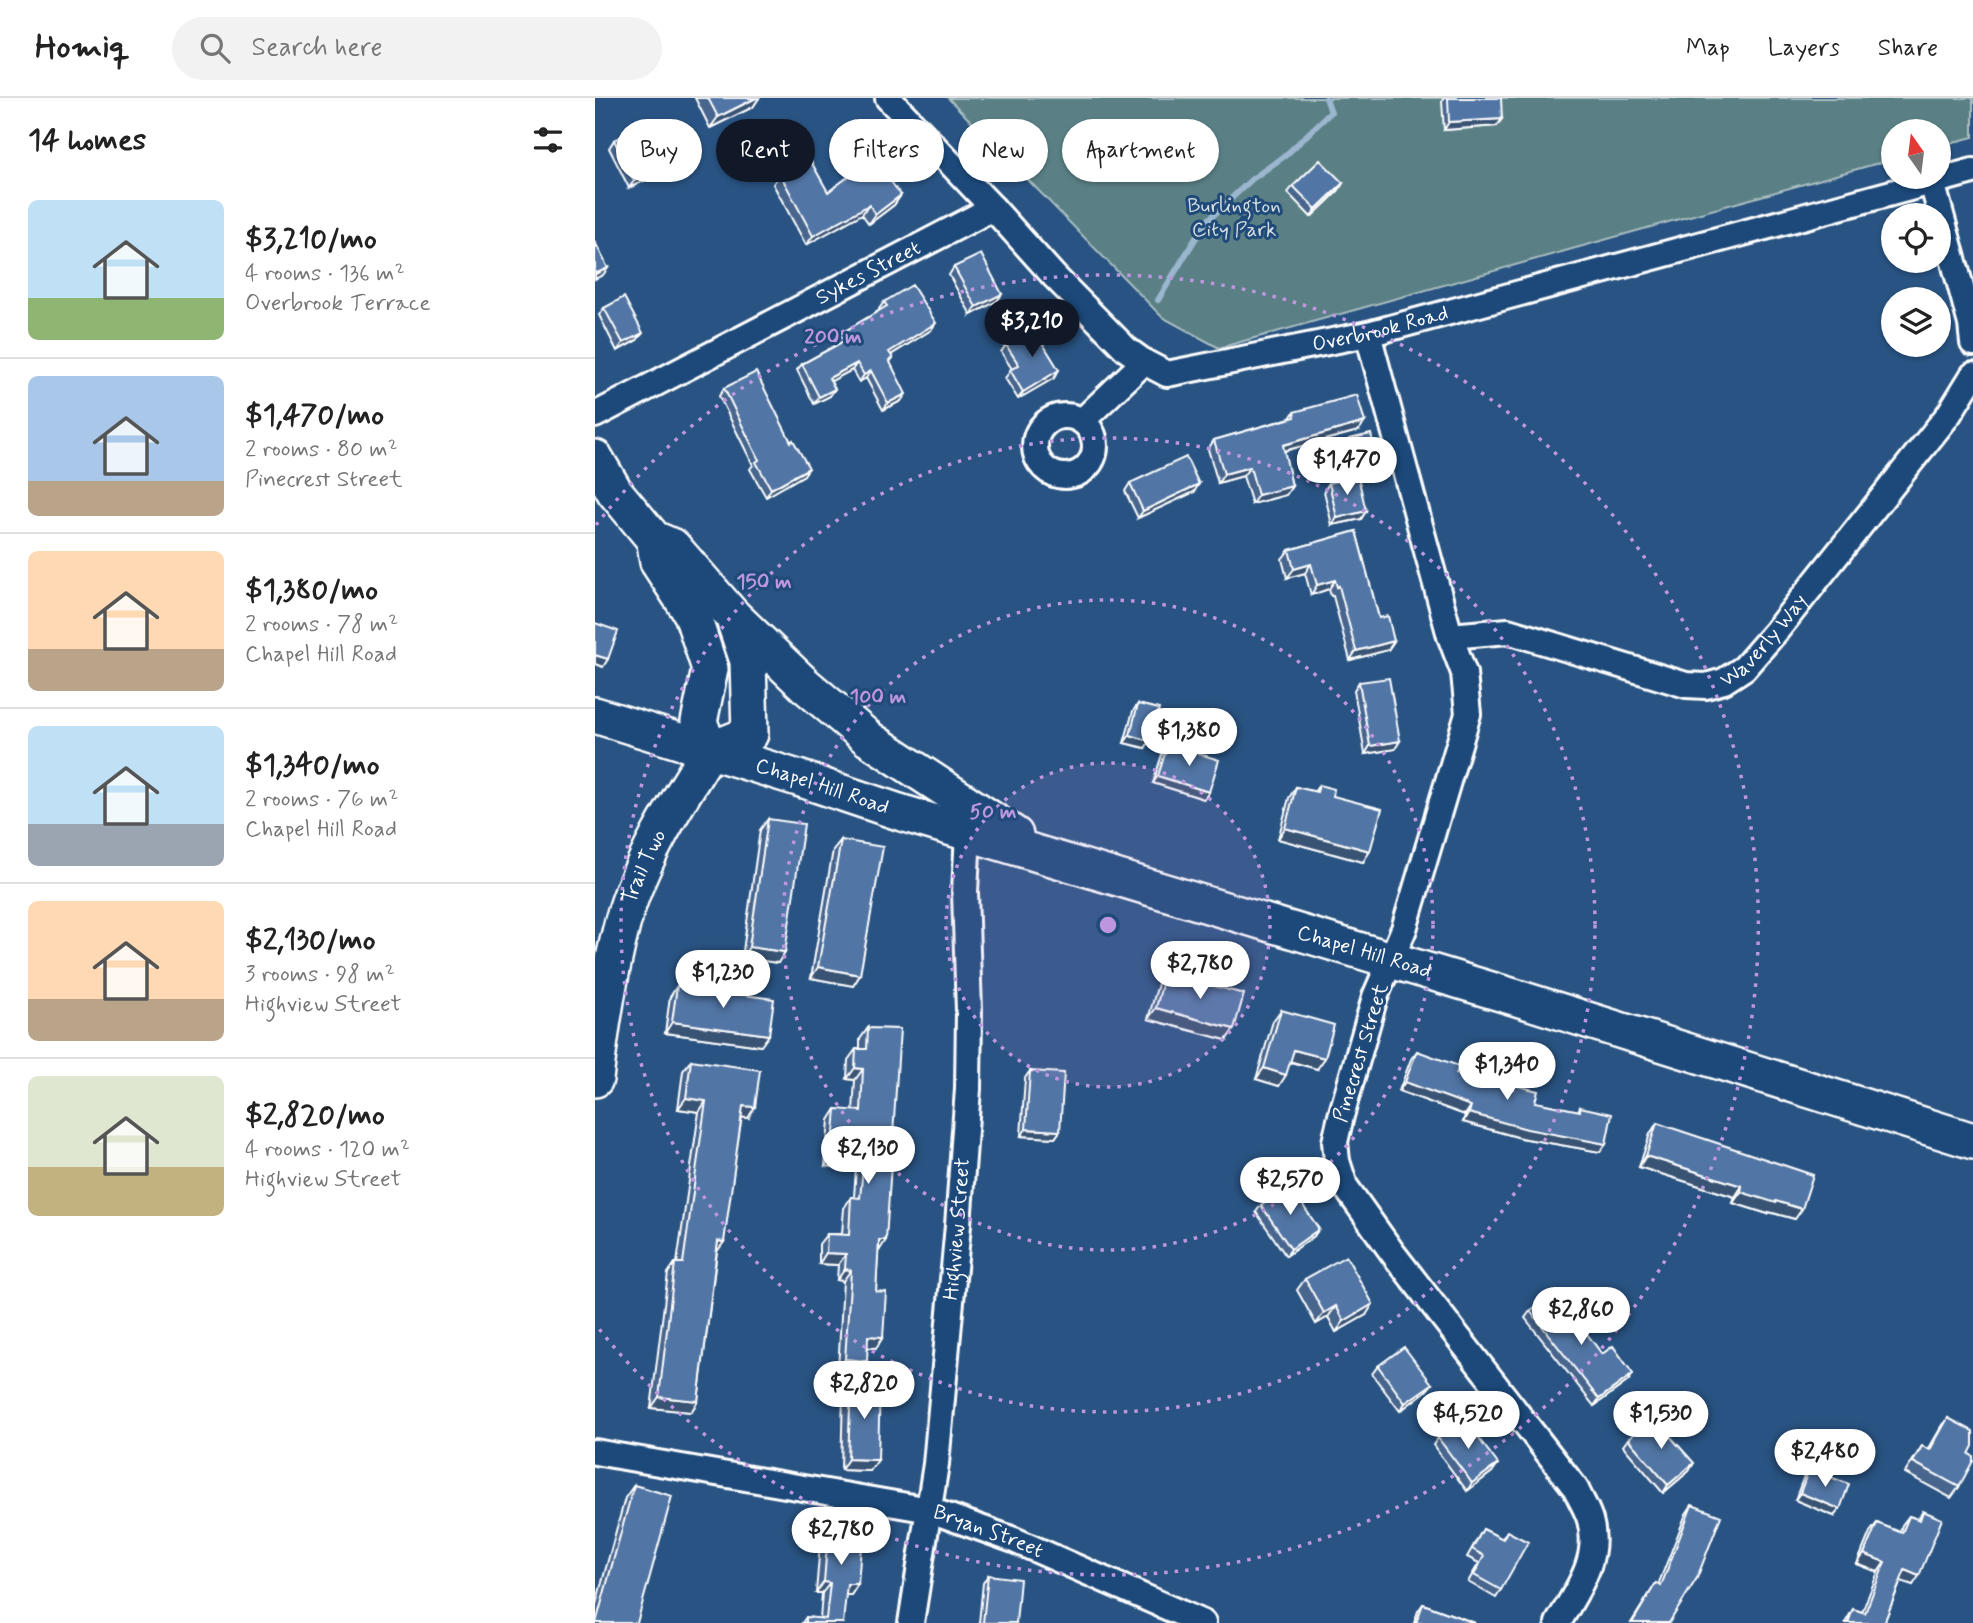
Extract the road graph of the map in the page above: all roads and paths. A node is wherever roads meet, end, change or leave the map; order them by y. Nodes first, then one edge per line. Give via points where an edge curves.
1 (888, 98) edge
2 (1973, 171) edge
3 (1951, 177) edge
4 (1906, 189) edge
5 (1934, 189) edge
6 (993, 208) junction
7 (1369, 334) junction
8 (1973, 343) edge
9 (1144, 362) junction
10 (1973, 376) edge
11 (595, 415) edge
12 (1082, 421) dead end
13 (595, 458) edge
14 (654, 539) junction
15 (733, 616) junction
16 (1450, 636) junction
17 (595, 715) edge
18 (710, 750) junction
19 (968, 832) junction
20 (1048, 856) junction
21 (1391, 960) junction
22 (595, 1079) edge
23 (1973, 1141) edge
24 (595, 1452) edge
25 (930, 1510) junction
26 (911, 1623) edge
27 (1203, 1623) edge
28 (1558, 1623) edge

1 - 6 street, Overbrook Road
2 - 3 street, Overbrook Road
4 - 7 street, Overbrook Road
5 - 8 street
6 - 9 street, Overbrook Road via 1054,276
6 - 11 street, Sykes Street
7 - 9 street, Overbrook Road via 1167,374
7 - 16 street, Pinecrest Street
9 - 12 street
10 - 16 street, Waverly Way via 1777,630 1744,668 1724,681 1686,685 1508,631
13 - 14 main road via 615,492
14 - 15 main road via 673,547
14 - 18 main road via 658,562 692,614 710,669 699,722
15 - 18 main road via 748,661 750,734
15 - 20 main road via 869,739
16 - 21 street, Pinecrest Street via 1464,673 1468,714
17 - 18 main road, Chapel Hill Road
18 - 19 main road, Chapel Hill Road
18 - 22 main road, Trail Two via 649,856 624,919 603,1005
19 - 20 main road, Chapel Hill Road
19 - 25 street, Highview Street via 968,1089
20 - 21 main road, Chapel Hill Road
21 - 23 main road, Chapel Hill Road
21 - 28 street, Pinecrest Street via 1375,998 1341,1116 1335,1142 1337,1161 1345,1186 1576,1489 1590,1518 1593,1555
24 - 25 street, Bryan Street
25 - 26 street, Highview Street
25 - 27 street, Bryan Street via 1014,1540

